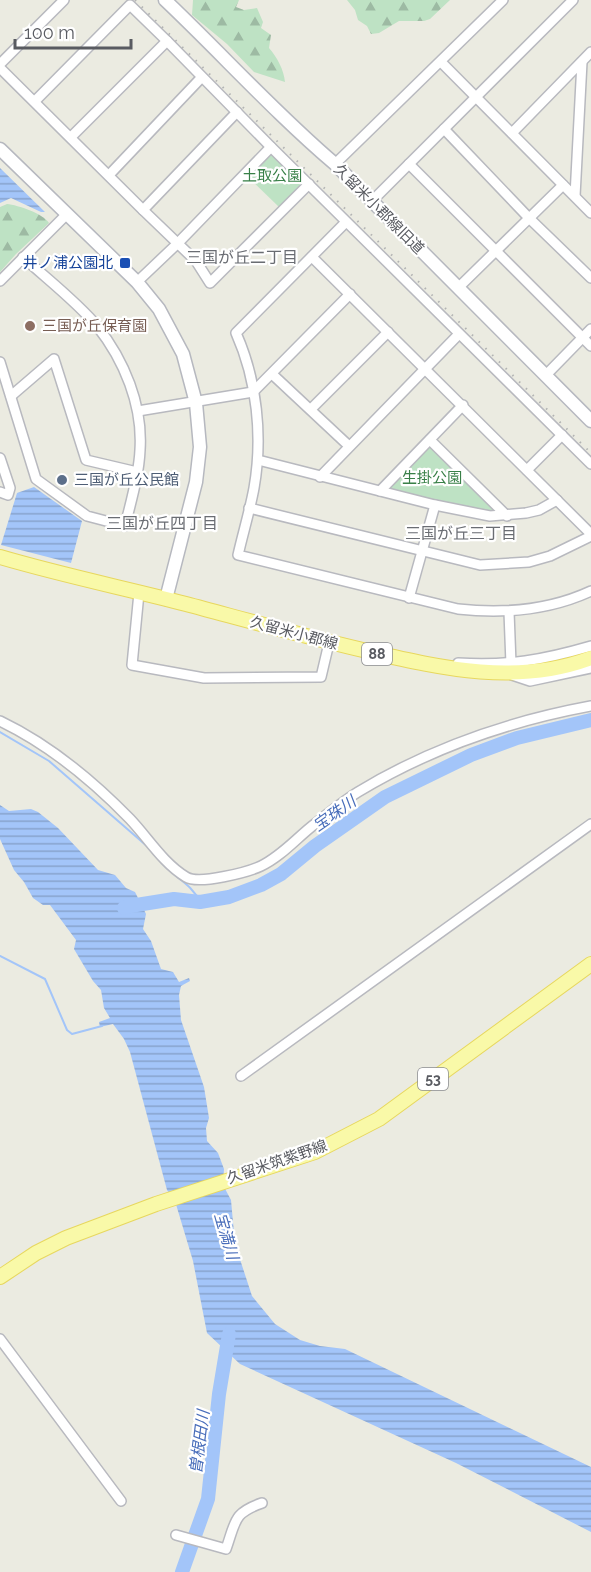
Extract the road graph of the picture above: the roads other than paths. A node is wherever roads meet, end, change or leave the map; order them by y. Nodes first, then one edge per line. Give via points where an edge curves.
1 (64, 0) edge
2 (165, 0) edge
3 (503, 0) edge
4 (573, 0) edge
5 (168, 42) junction
6 (591, 52) edge
7 (441, 62) junction
8 (582, 62) junction
9 (0, 66) edge
10 (201, 78) junction
11 (476, 97) junction
12 (35, 101) junction
13 (237, 112) junction
14 (444, 129) junction
15 (512, 133) junction
16 (73, 139) junction
17 (271, 147) junction
18 (0, 149) edge
19 (335, 164) junction
20 (409, 164) junction
21 (109, 175) junction
22 (309, 184) junction
23 (563, 185) junction
24 (575, 196) junction
25 (372, 201) junction
26 (143, 210) junction
27 (591, 213) edge
28 (67, 214) junction
29 (529, 218) junction
30 (346, 222) junction
31 (178, 243) junction
32 (496, 250) junction
33 (23, 257) junction
34 (312, 257) junction
35 (591, 278) edge
36 (0, 281) edge
37 (137, 282) junction
38 (458, 288) junction
39 (350, 294) junction
40 (591, 329) edge
41 (388, 332) junction
42 (459, 334) junction
43 (582, 338) junction
44 (591, 346) edge
45 (0, 362) edge
46 (425, 367) junction
47 (272, 374) junction
48 (545, 376) junction
49 (254, 392) junction
50 (11, 396) junction
51 (196, 403) junction
52 (463, 405) junction
53 (311, 409) junction
54 (138, 411) junction
55 (591, 421) edge
56 (562, 435) junction
57 (429, 440) junction
58 (349, 447) junction
59 (0, 458) edge
60 (258, 460) junction
61 (591, 464) edge
62 (527, 470) junction
63 (137, 472) junction
64 (320, 477) junction
65 (380, 491) junction
66 (0, 492) edge
67 (557, 500) junction
68 (435, 505) junction
69 (249, 508) junction
70 (507, 516) junction
71 (591, 535) edge
72 (422, 552) junction
73 (0, 557) edge
74 (591, 591) edge
75 (139, 593) junction
76 (409, 598) junction
77 (166, 599) junction
78 (509, 612) junction
79 (329, 643) junction
80 (591, 646) edge
81 (591, 658) edge
82 (509, 668) junction
83 (591, 668) edge
84 (591, 706) edge
85 (0, 721) edge
86 (591, 824) edge
87 (591, 964) edge
88 (241, 1076) dead end
89 (0, 1277) edge
90 (0, 1339) edge
91 (121, 1501) dead end
92 (262, 1503) dead end
93 (176, 1535) dead end

1 - 9 street
2 - 19 street, 久留米小郡線旧道 via 296,131
3 - 7 street
4 - 11 street
5 - 10 street
5 - 12 street via 130,5
5 - 16 street
6 - 8 street
7 - 11 street
7 - 19 street
8 - 15 street
8 - 24 street
9 - 12 street
10 - 13 street
10 - 21 street
11 - 14 street
11 - 15 street
12 - 16 street
13 - 17 street
13 - 26 street
14 - 20 street
14 - 29 street
15 - 23 street
16 - 21 street
17 - 22 street
17 - 31 street
18 - 28 street
19 - 25 street, 久留米小郡線旧道
20 - 25 street
20 - 32 street
21 - 26 street
22 - 30 street
22 - 31 street via 210,283
23 - 24 street
23 - 29 street
24 - 27 street
25 - 38 street, 久留米小郡線旧道
26 - 31 street
28 - 33 street
28 - 37 street
29 - 32 street
29 - 35 street
30 - 34 street
30 - 42 street
31 - 37 street
32 - 38 street
32 - 43 street
33 - 36 street
33 - 54 street via 96,325 127,375
34 - 39 street
34 - 49 street via 236,333
37 - 51 street via 159,309 183,354
38 - 48 street, 久留米小郡線旧道
39 - 41 street
39 - 47 street
40 - 43 street
41 - 46 street
41 - 53 street
42 - 46 street
42 - 56 street
43 - 44 street
43 - 48 street
45 - 50 street
46 - 52 street
46 - 58 street
47 - 49 street
47 - 53 street
48 - 55 street, 久留米小郡線旧道
49 - 51 street
49 - 60 street
50 - 63 street via 54,359 86,460
50 - 63 street via 36,479 87,516 125,526
51 - 54 street
51 - 77 street via 200,447 196,482
52 - 57 street
52 - 62 street
53 - 58 street
54 - 63 street
56 - 61 street
56 - 62 street
57 - 65 street
57 - 70 street
58 - 64 street
59 - 66 street via 10,488 8,495
60 - 64 street
60 - 69 street
62 - 67 street
64 - 65 street
65 - 68 street
67 - 70 street via 539,510
67 - 71 street
68 - 70 street
68 - 72 street
69 - 72 street
69 - 76 street via 238,555
71 - 72 street via 529,562 480,565
72 - 76 street
73 - 75 main road, 久留米小郡線 / 88
74 - 78 street via 561,603
75 - 77 main road, 久留米小郡線 / 88
75 - 79 street via 132,665 204,678 321,677
76 - 78 street via 458,609
77 - 79 main road, 久留米小郡線 / 88
78 - 82 street
79 - 82 main road, 久留米小郡線 / 88 via 434,666
80 - 82 street
81 - 82 main road, 久留米小郡線 / 88 via 531,673
82 - 83 street via 530,681
84 - 85 street via 518,723 439,751 358,792 262,865 237,875 197,880 188,879 166,861 130,819 72,767
86 - 88 street
87 - 89 main road, 久留米筑紫野線 / 53 via 379,1119 315,1152 66,1238
90 - 91 street
92 - 93 street via 244,1509 226,1549

